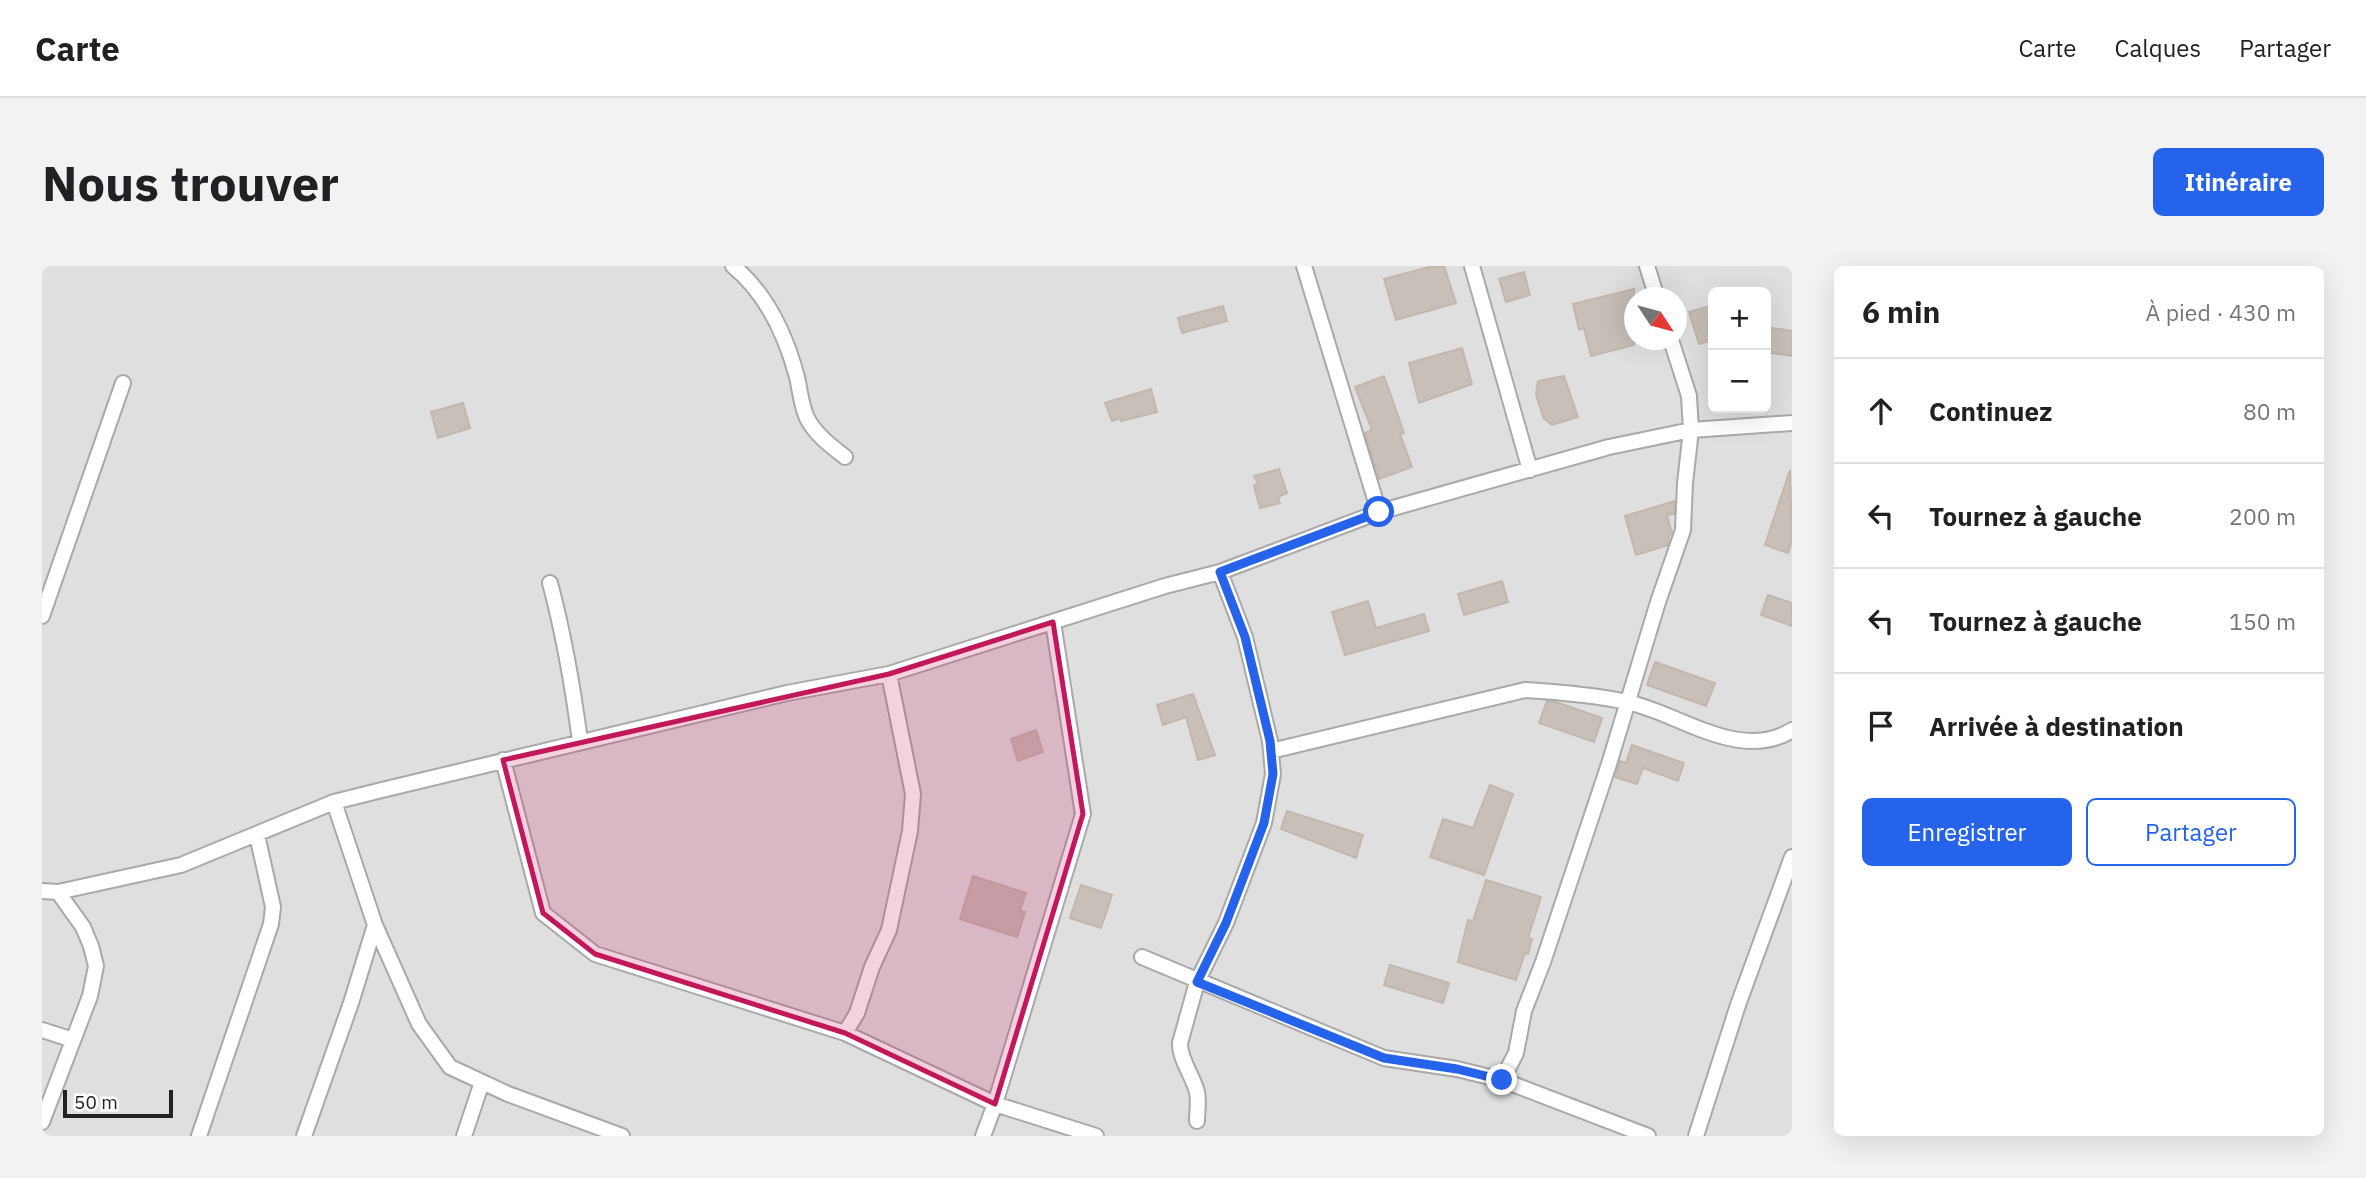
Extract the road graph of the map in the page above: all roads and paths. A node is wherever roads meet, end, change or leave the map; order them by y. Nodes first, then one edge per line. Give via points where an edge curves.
1 (733, 266) edge
2 (1304, 266) edge
3 (1472, 266) edge
4 (1647, 266) edge
5 (1654, 287) edge
6 (1674, 350) edge
7 (123, 383) dead end
8 (1792, 423) edge
9 (1691, 430) junction
10 (845, 457) dead end
11 (1530, 470) junction
12 (1379, 512) junction
13 (1220, 572) junction
14 (550, 583) dead end
15 (42, 616) edge
16 (1053, 622) junction
17 (889, 674) junction
18 (1628, 702) junction
19 (1792, 730) edge
20 (580, 741) junction
21 (1271, 751) junction
22 (503, 761) junction
23 (334, 803) junction
24 (257, 835) junction
25 (1792, 857) edge
26 (42, 891) edge
27 (58, 892) junction
28 (375, 925) junction
29 (1142, 957) dead end
30 (1197, 982) junction
31 (42, 1030) edge
32 (845, 1033) junction
33 (73, 1040) junction
34 (1502, 1080) junction
35 (482, 1082) junction
36 (996, 1104) junction
37 (1197, 1121) dead end
38 (42, 1122) edge
39 (199, 1136) edge
40 (304, 1136) edge
41 (464, 1136) edge
42 (622, 1136) edge
43 (983, 1136) edge
44 (1096, 1136) edge
45 (1648, 1136) edge
46 (1696, 1136) edge

1 - 10 street via 747,277 785,340 808,419
2 - 12 street
3 - 11 street
4 - 5 street
6 - 9 street via 1689,396
7 - 15 street
8 - 9 street
9 - 11 street
9 - 18 street via 1683,530
11 - 12 street
12 - 13 street
13 - 16 street
13 - 21 street via 1245,637
14 - 20 street
16 - 17 street
16 - 36 street via 1083,814
17 - 20 street
17 - 32 street via 913,794 910,831 888,930
18 - 19 street via 1730,738 1759,740 1781,737
18 - 21 street via 1525,690
18 - 34 street via 1524,1011 1516,1053
20 - 22 street
21 - 30 street via 1273,774 1264,823 1226,923
22 - 23 street
22 - 32 street via 543,913 553,921 595,954
23 - 24 street
23 - 28 street
24 - 27 street via 181,865
24 - 39 street via 273,907 271,924
25 - 46 street
26 - 27 street
27 - 33 street via 83,927 96,966
28 - 35 street via 419,1024 450,1067
28 - 40 street
29 - 30 street
30 - 34 street via 1384,1058
30 - 37 street via 1180,1049 1197,1092
31 - 33 street
32 - 36 street
33 - 38 street
34 - 45 street
35 - 41 street
35 - 42 street
36 - 43 street
36 - 44 street

